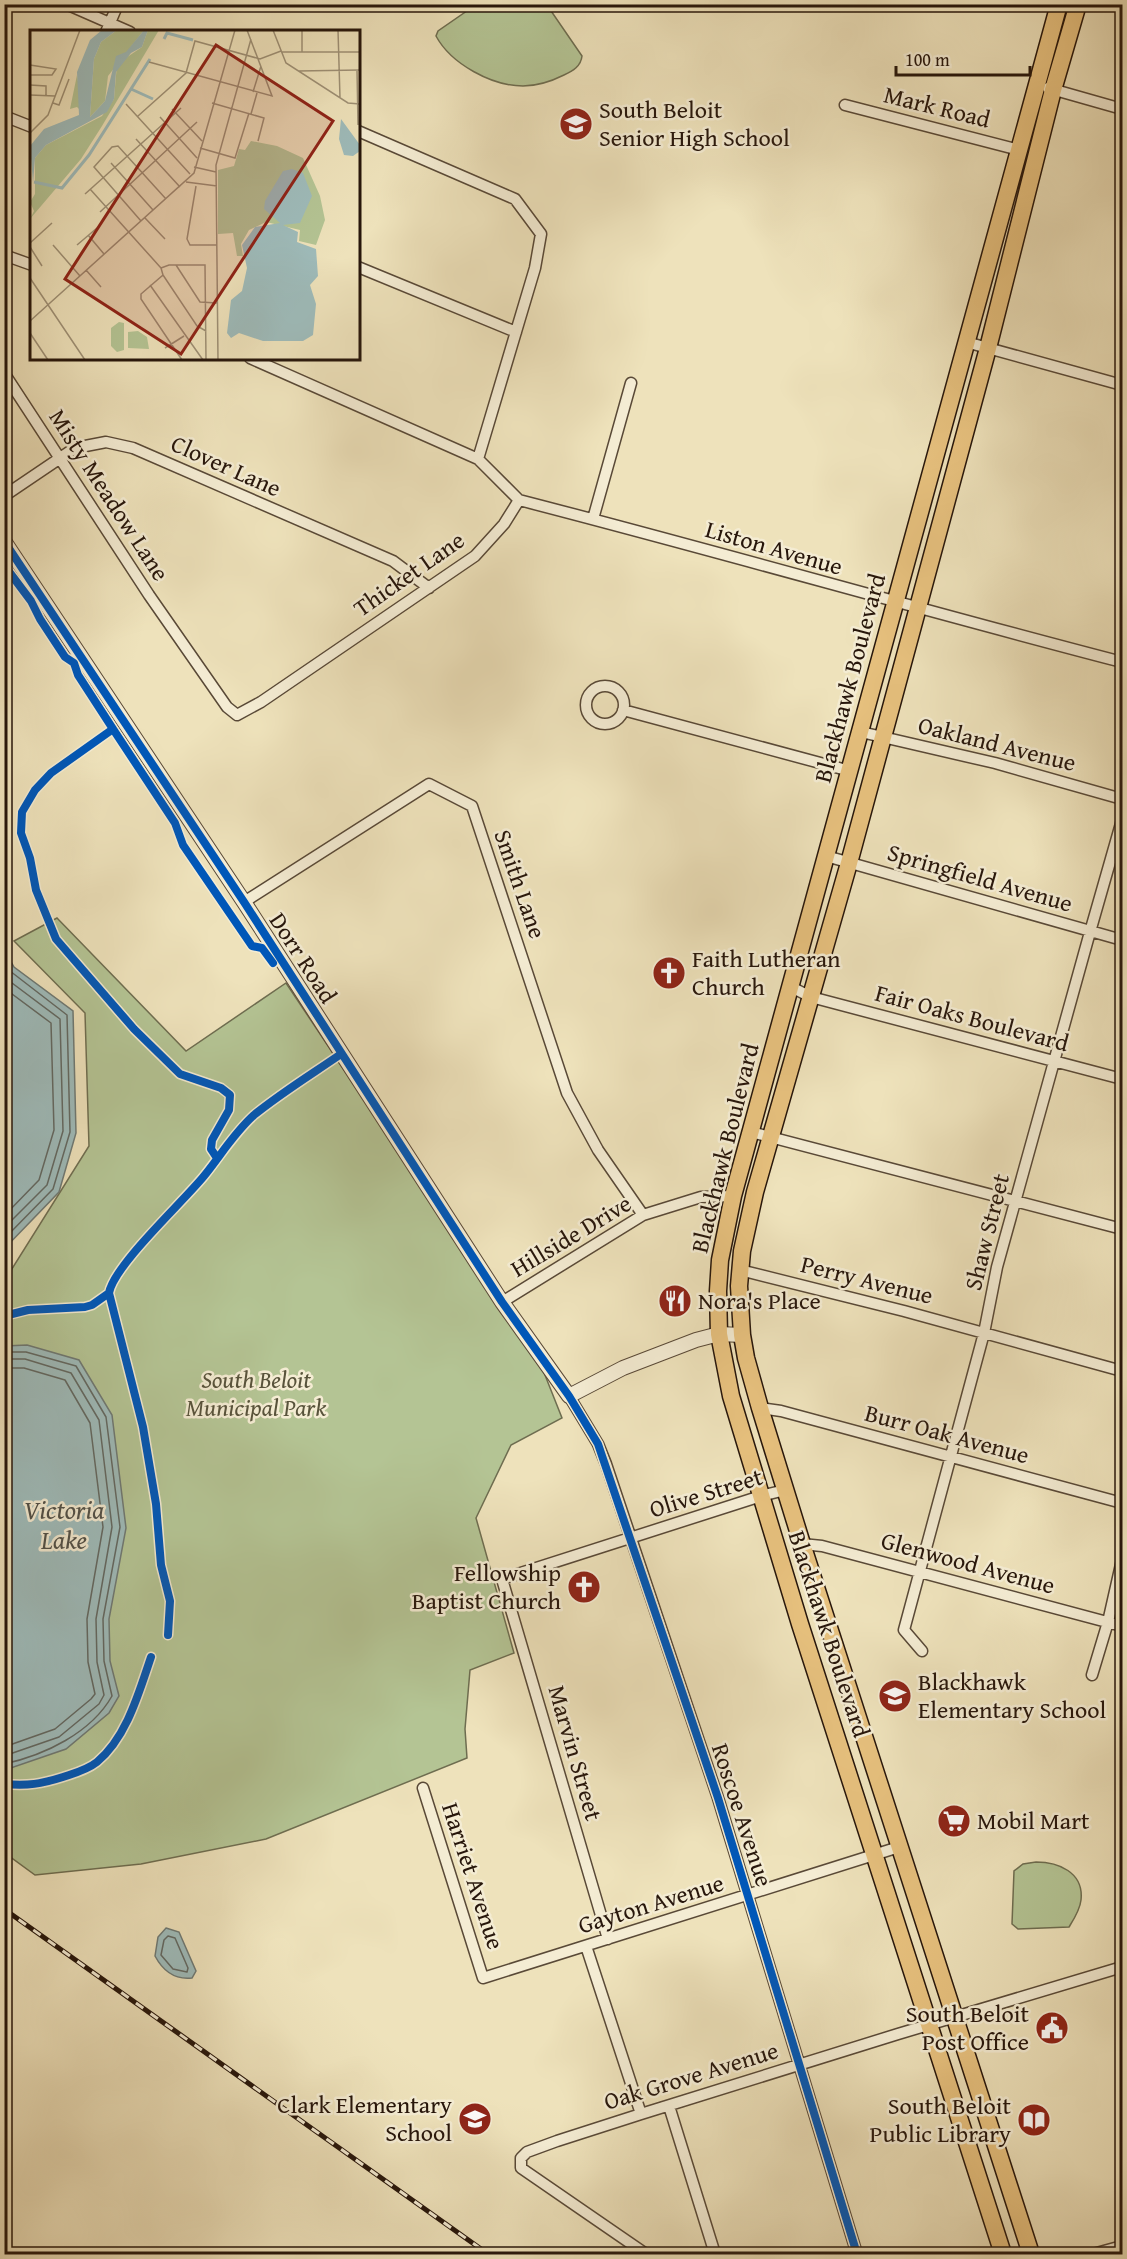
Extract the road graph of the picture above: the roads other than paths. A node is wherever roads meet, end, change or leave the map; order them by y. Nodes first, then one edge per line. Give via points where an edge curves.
1 (66, 4) edge
2 (118, 4) edge
3 (1059, 4) edge
4 (1078, 4) edge
5 (107, 27) edge
6 (1037, 86) junction
7 (1053, 90) junction
8 (845, 105) dead end
9 (1122, 109) edge
10 (4, 116) edge
11 (30, 126) edge
12 (360, 132) edge
13 (1019, 150) junction
14 (4, 255) edge
15 (30, 264) edge
16 (360, 268) edge
17 (516, 333) junction
18 (966, 342) junction
19 (988, 348) junction
20 (255, 360) edge
21 (4, 373) edge
22 (631, 383) dead end
23 (1122, 385) edge
24 (60, 459) junction
25 (478, 459) junction
26 (4, 496) edge
27 (519, 500) junction
28 (593, 519) junction
29 (4, 541) edge
30 (429, 588) junction
31 (896, 602) junction
32 (917, 609) junction
33 (179, 638) joint
34 (1122, 662) edge
35 (623, 710) dead end
36 (861, 732) junction
37 (883, 737) junction
38 (850, 771) junction
39 (1122, 799) edge
40 (1122, 820) edge
41 (826, 856) junction
42 (849, 863) junction
43 (244, 902) junction
44 (1090, 932) junction
45 (1122, 940) edge
46 (790, 987) junction
47 (812, 997) junction
48 (1054, 1062) junction
49 (1122, 1079) edge
50 (751, 1132) junction
51 (772, 1137) junction
52 (733, 1196) junction
53 (1016, 1200) junction
54 (643, 1215) junction
55 (1122, 1229) edge
56 (740, 1270) junction
57 (502, 1302) junction
58 (984, 1333) junction
59 (719, 1335) junction
60 (742, 1335) junction
61 (1122, 1371) edge
62 (569, 1396) junction
63 (760, 1408) junction
64 (951, 1457) junction
65 (785, 1490) junction
66 (761, 1496) junction
67 (1122, 1503) edge
68 (630, 1539) junction
69 (802, 1544) junction
70 (1122, 1560) edge
71 (919, 1572) junction
72 (502, 1579) joint
73 (1108, 1622) junction
74 (1122, 1626) edge
75 (922, 1651) dead end
76 (1092, 1675) dead end
77 (423, 1788) dead end
78 (899, 1846) junction
79 (874, 1854) junction
80 (747, 1896) junction
81 (608, 1939) junction
82 (586, 1946) junction
83 (1122, 1967) edge
84 (483, 1977) joint
85 (954, 2018) junction
86 (928, 2025) junction
87 (799, 2065) junction
88 (669, 2106) junction
89 (641, 2114) junction
90 (1122, 2246) edge
91 (646, 2254) edge
92 (715, 2254) edge
93 (857, 2254) edge
94 (1003, 2254) edge
95 (1031, 2254) edge
96 (1093, 2254) edge

1 - 5 street
2 - 5 street
3 - 6 main road, Blackhawk Boulevard
4 - 7 main road, Blackhawk Boulevard
6 - 7 street
6 - 13 main road, Blackhawk Boulevard
7 - 9 street
7 - 19 main road, Blackhawk Boulevard
8 - 13 street, Mark Road
10 - 11 street
12 - 17 street via 515,199 541,234
13 - 18 main road, Blackhawk Boulevard
14 - 15 street
16 - 17 street
17 - 25 street
18 - 19 street
18 - 31 main road, Blackhawk Boulevard
19 - 23 street
19 - 32 main road, Blackhawk Boulevard
20 - 25 street
21 - 24 street, Misty Meadow Lane
22 - 28 street
24 - 26 street, Clover Lane
24 - 30 street, Clover Lane via 75,448 106,442 133,448 393,561
24 - 33 street, Misty Meadow Lane
25 - 27 street
27 - 28 street, Liston Avenue
27 - 30 street, Thicket Lane via 476,556
28 - 31 street, Liston Avenue
29 - 43 street, Dorr Road
30 - 33 street, Thicket Lane via 237,716
31 - 32 street, Liston Avenue
31 - 36 main road, Blackhawk Boulevard
32 - 34 street, Liston Avenue
32 - 37 main road, Blackhawk Boulevard
35 - 38 street
36 - 37 street, Oakland Avenue
36 - 38 main road, Blackhawk Boulevard
37 - 39 street, Oakland Avenue
37 - 42 main road, Blackhawk Boulevard
38 - 41 main road, Blackhawk Boulevard
40 - 44 street, Shaw Street
41 - 42 street, Springfield Avenue
41 - 46 main road, Blackhawk Boulevard
42 - 44 street, Springfield Avenue
42 - 47 main road, Blackhawk Boulevard
43 - 54 street, Smith Lane via 429,784 472,806 567,1093 598,1150
43 - 57 street, Dorr Road
44 - 45 street, Springfield Avenue
44 - 48 street, Shaw Street
46 - 47 street, Fair Oaks Boulevard
46 - 50 main road, Blackhawk Boulevard
47 - 48 street, Fair Oaks Boulevard
47 - 51 main road, Blackhawk Boulevard
48 - 49 street, Fair Oaks Boulevard
48 - 53 street, Shaw Street
50 - 51 street
50 - 52 main road, Blackhawk Boulevard
51 - 53 street
51 - 56 main road, Blackhawk Boulevard via 755,1192
52 - 54 street, Hillside Drive via 701,1197
52 - 59 main road, Blackhawk Boulevard via 720,1260
53 - 55 street
53 - 58 street, Shaw Street
54 - 57 street, Hillside Drive
56 - 58 street, Perry Avenue
56 - 60 main road, Blackhawk Boulevard
57 - 62 street, Dorr Road
58 - 61 street, Perry Avenue
58 - 64 street, Shaw Street
59 - 60 street
59 - 62 street via 623,1368
59 - 66 main road, Blackhawk Boulevard via 730,1396
60 - 63 main road, Blackhawk Boulevard
62 - 68 street, Roscoe Avenue via 598,1444
63 - 64 street, Burr Oak Avenue
63 - 65 main road, Blackhawk Boulevard
64 - 67 street, Burr Oak Avenue
64 - 71 street, Shaw Street
65 - 66 street, Olive Street
65 - 69 main road, Blackhawk Boulevard
66 - 68 street, Olive Street
66 - 79 main road, Blackhawk Boulevard
68 - 72 street, Olive Street
68 - 80 street, Roscoe Avenue
69 - 71 street, Glenwood Avenue
69 - 78 main road, Blackhawk Boulevard
70 - 73 street
71 - 73 street, Glenwood Avenue
71 - 75 street, Shaw Street via 904,1630
72 - 81 street, Marvin Street
73 - 74 street, Glenwood Avenue
73 - 76 street
77 - 84 street, Harriet Avenue
78 - 79 street, Gayton Avenue
78 - 85 main road, Blackhawk Boulevard
79 - 80 street, Gayton Avenue
79 - 86 main road, Blackhawk Boulevard
80 - 81 street, Gayton Avenue
80 - 87 street, Roscoe Avenue
81 - 82 street, Gayton Avenue
82 - 84 street, Gayton Avenue
82 - 89 street
83 - 85 street, Oak Grove Avenue
85 - 86 street, Oak Grove Avenue
85 - 95 main road, Blackhawk Boulevard
86 - 87 street, Oak Grove Avenue
86 - 94 main road, Blackhawk Boulevard
87 - 88 street, Oak Grove Avenue
87 - 93 street, Roscoe Avenue
88 - 89 street, Oak Grove Avenue
88 - 92 street
89 - 91 street, Oak Grove Avenue via 527,2152 520,2162 522,2168
90 - 96 street

